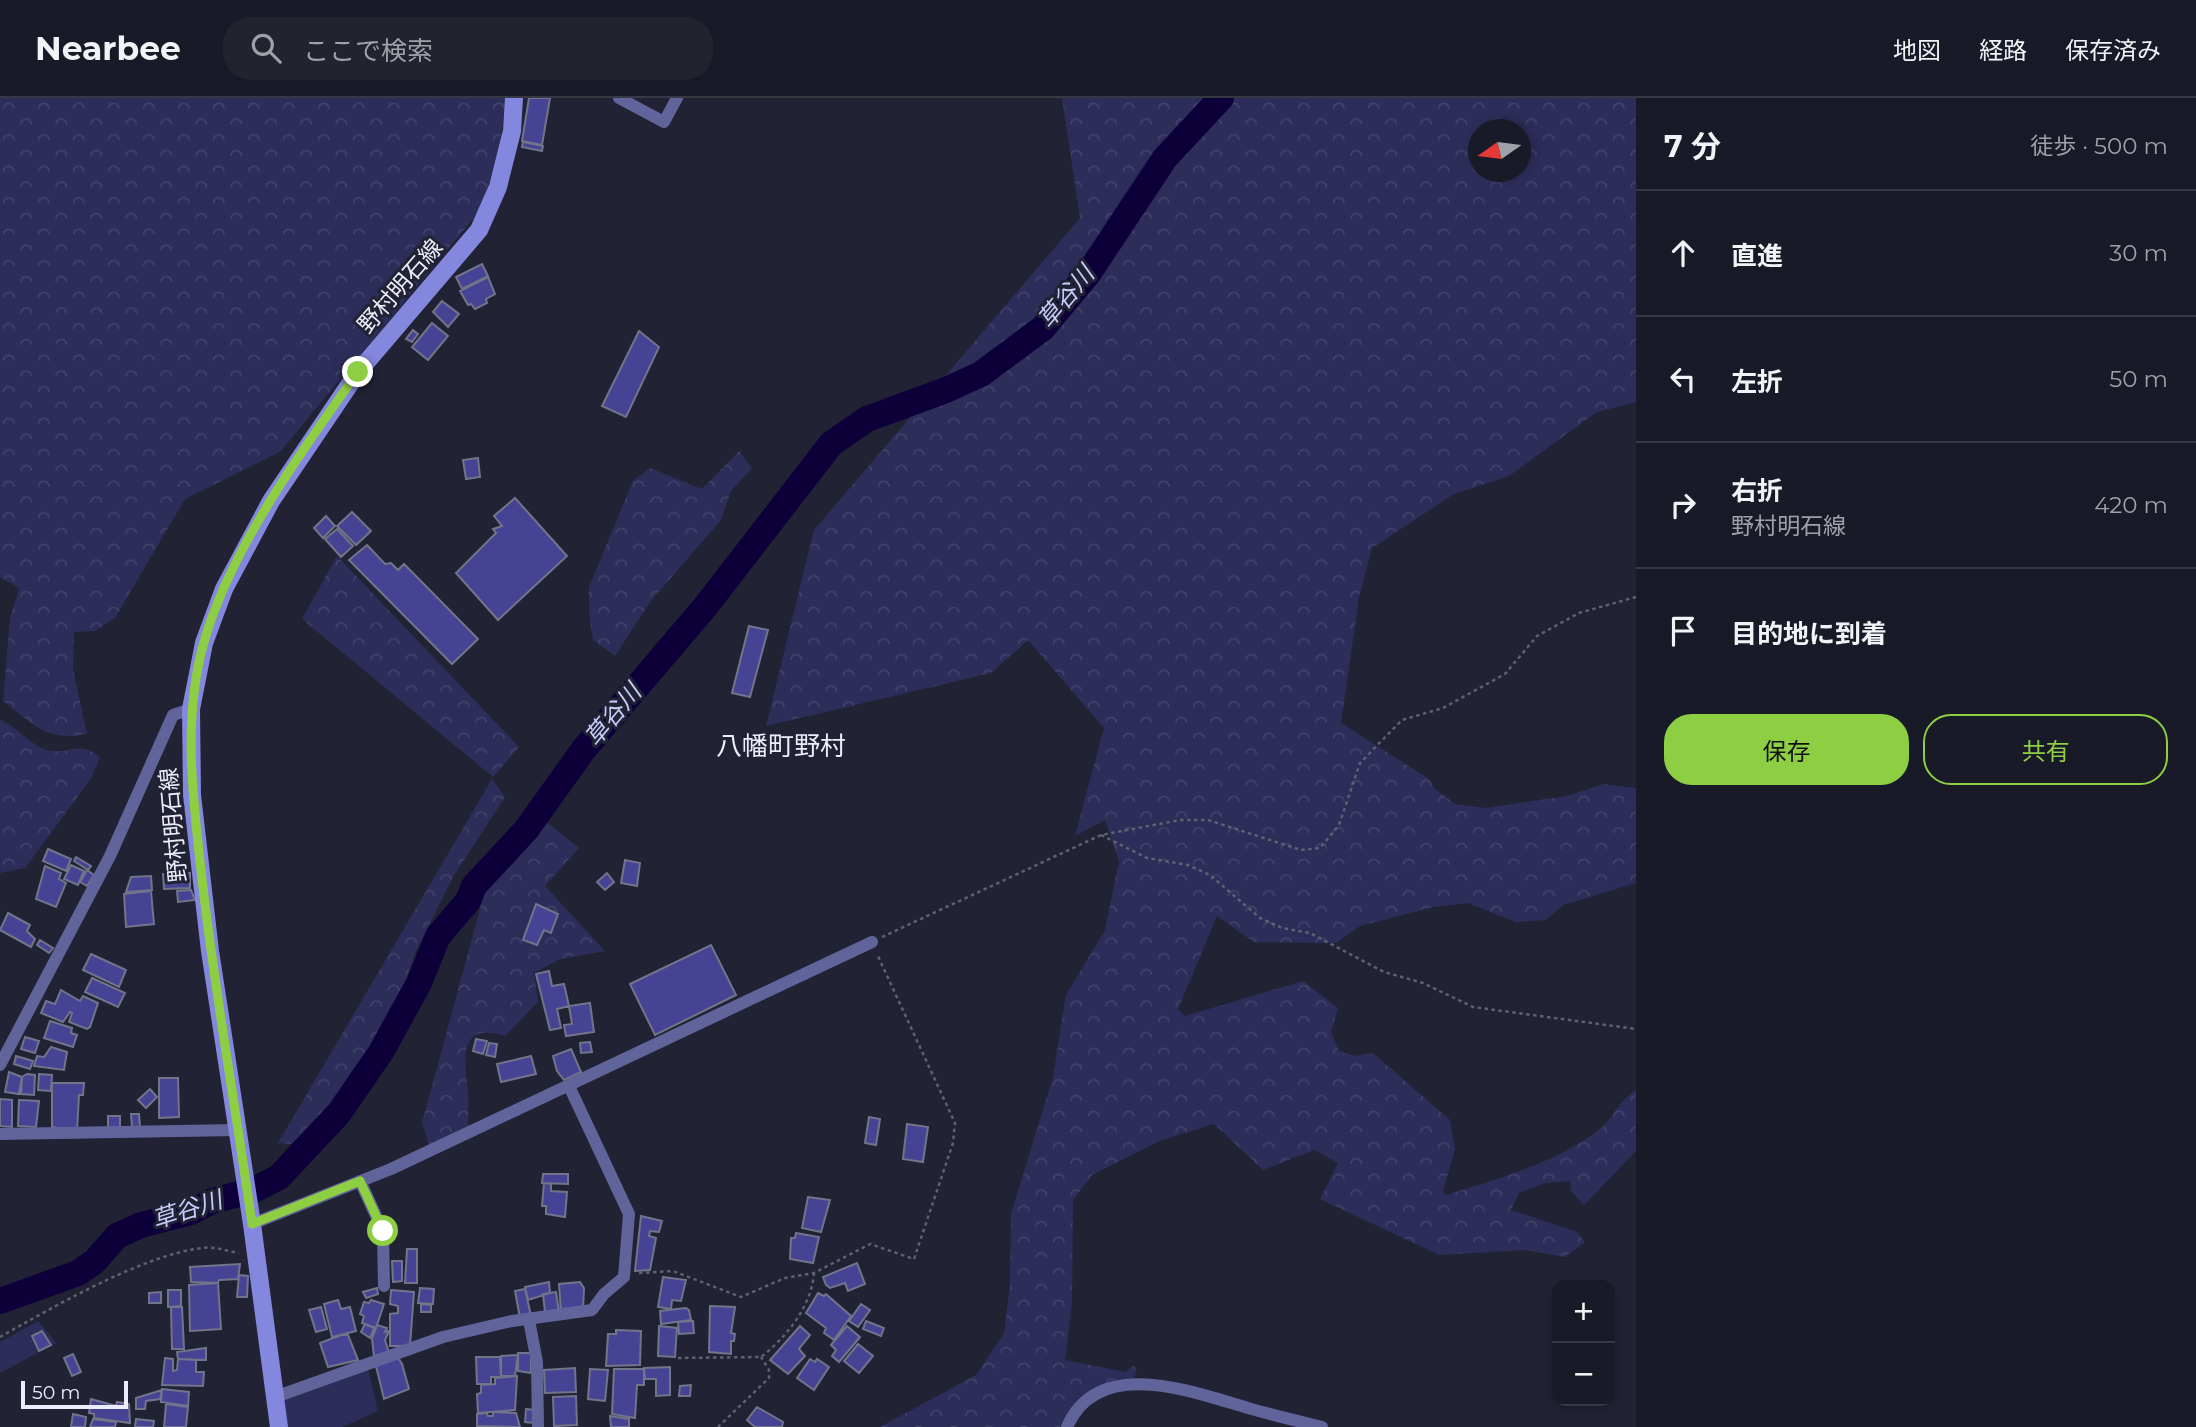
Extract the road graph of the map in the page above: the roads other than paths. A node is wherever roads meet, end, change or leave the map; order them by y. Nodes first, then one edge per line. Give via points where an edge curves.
1 (514, 98) edge
2 (619, 98) edge
3 (677, 98) edge
4 (191, 709) junction
5 (872, 942) road end
6 (0, 1065) edge
7 (569, 1086) junction
8 (238, 1130) junction
9 (0, 1134) edge
10 (360, 1181) junction
11 (252, 1220) junction
12 (384, 1286) dead end
13 (529, 1320) junction
14 (275, 1396) junction
15 (279, 1427) edge
16 (538, 1427) edge
17 (1067, 1427) edge
18 (1322, 1427) edge

1 - 4 main road, 野村明石線 via 512,131 498,187 478,230 358,372 271,500 224,589 204,643
2 - 3 street via 664,122
4 - 6 street via 173,715 110,856
4 - 8 main road, 野村明石線 via 192,795
5 - 7 street
7 - 10 street
7 - 13 street via 629,1214 624,1277 592,1310
8 - 9 street
8 - 11 main road, 野村明石線
10 - 11 street
10 - 12 street via 383,1231
11 - 14 main road, 野村明石線
13 - 14 street via 443,1337
13 - 16 street via 537,1362
14 - 15 main road, 野村明石線
17 - 18 street via 1082,1402 1138,1383 1191,1390

